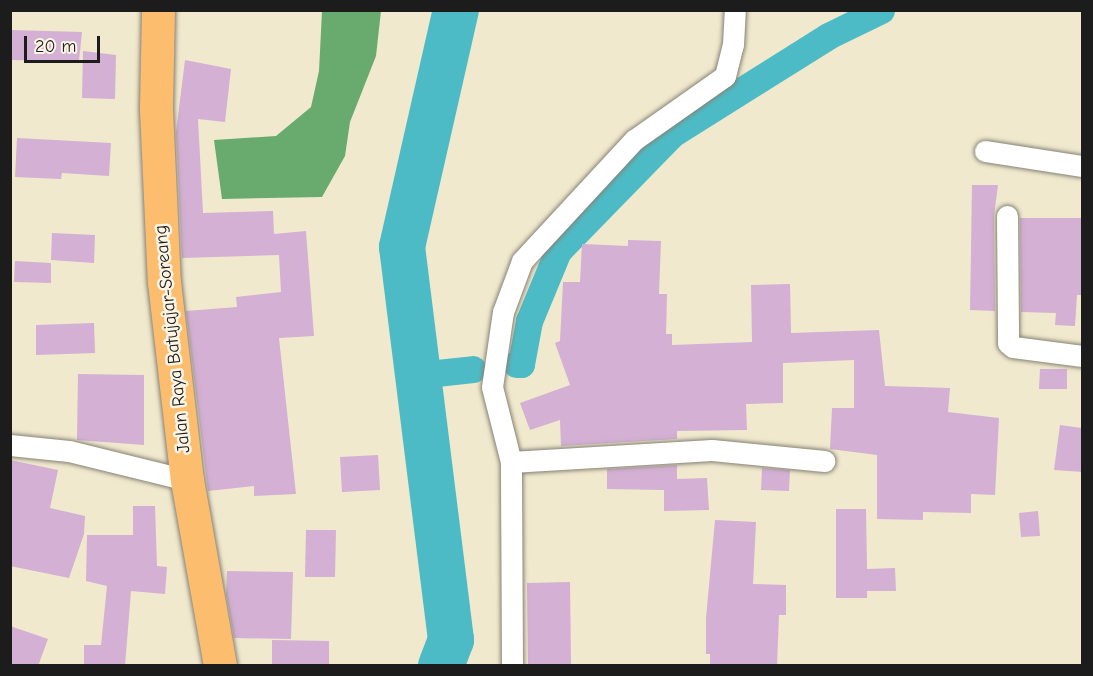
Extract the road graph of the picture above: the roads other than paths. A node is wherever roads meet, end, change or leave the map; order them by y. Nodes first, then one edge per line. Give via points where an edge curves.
1 (158, 10) edge
2 (735, 10) edge
3 (985, 151) dead end
4 (1083, 166) edge
5 (1007, 216) dead end
6 (1083, 356) edge
7 (10, 445) edge
8 (824, 461) dead end
9 (511, 462) junction
10 (187, 480) junction
11 (220, 666) edge
12 (512, 666) edge

1 - 10 highway, Jalan Raya Batujajar-Soreang via 156,110 164,282
2 - 9 street via 733,45 725,76 634,140 522,261 503,312 492,387
3 - 4 street
5 - 6 street via 1008,343 1013,348
7 - 10 street via 69,451
8 - 9 street via 712,450
9 - 12 street
10 - 11 highway, Jalan Raya Batujajar-Soreang

